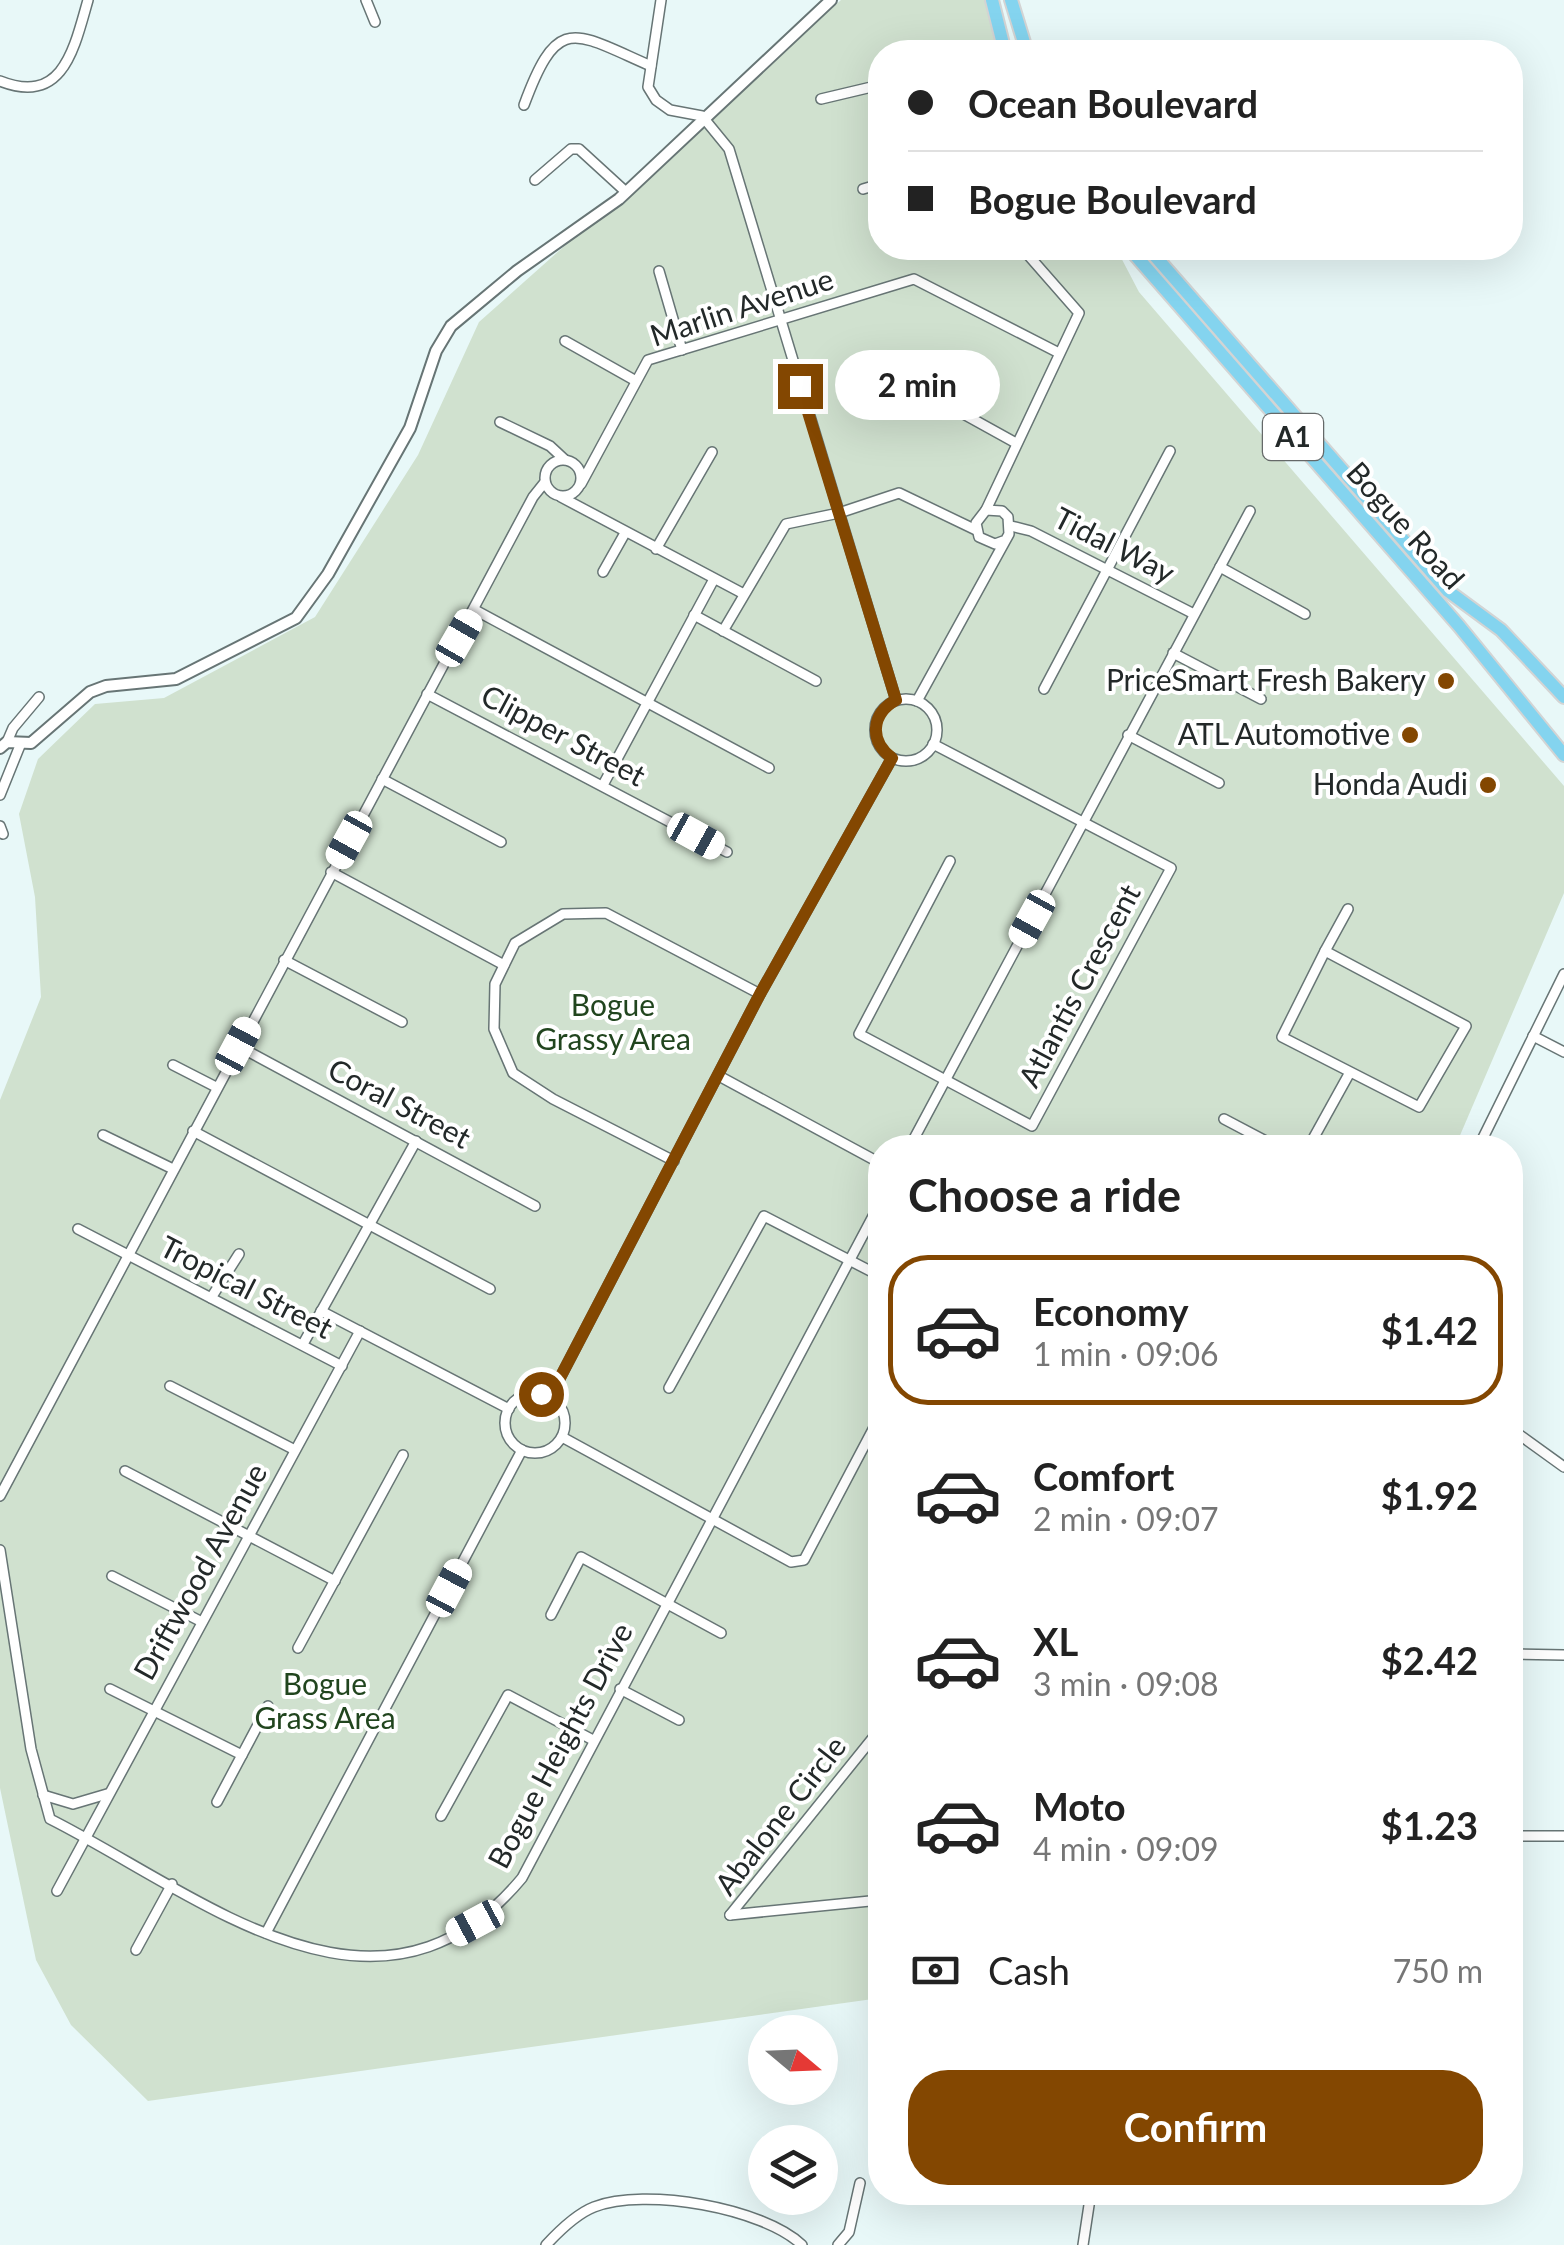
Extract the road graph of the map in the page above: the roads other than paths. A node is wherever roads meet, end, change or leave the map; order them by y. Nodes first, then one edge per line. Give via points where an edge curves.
1 (88, 0) edge
2 (366, 0) edge
3 (661, 0) edge
4 (831, 0) edge
5 (992, 0) edge
6 (1012, 0) edge
7 (375, 22) dead end
8 (1002, 40) edge
9 (1024, 40) edge
10 (652, 66) junction
11 (0, 81) edge
12 (868, 88) edge
13 (821, 99) dead end
14 (524, 105) dead end
15 (702, 116) junction
16 (535, 180) dead end
17 (868, 188) edge
18 (862, 190) dead end
19 (626, 192) junction
20 (1033, 260) edge
21 (1140, 260) edge
22 (1159, 260) edge
23 (659, 270) dead end
24 (781, 322) junction
25 (565, 342) dead end
26 (682, 350) junction
27 (1059, 353) junction
28 (636, 381) junction
29 (922, 391) dead end
30 (500, 422) dead end
31 (1016, 444) junction
32 (550, 446) junction
33 (1170, 451) dead end
34 (712, 452) dead end
35 (564, 460) junction
36 (595, 460) junction
37 (552, 463) junction
38 (576, 464) junction
39 (545, 482) junction
40 (579, 488) junction
41 (559, 496) junction
42 (533, 498) junction
43 (578, 507) junction
44 (986, 510) junction
45 (1250, 511) dead end
46 (839, 514) junction
47 (1010, 526) junction
48 (976, 530) junction
49 (626, 533) junction
50 (1003, 541) junction
51 (656, 549) junction
52 (1220, 567) junction
53 (1106, 570) junction
54 (604, 572) dead end
55 (714, 580) junction
56 (742, 593) junction
57 (475, 610) junction
58 (1194, 614) junction
59 (1305, 614) dead end
60 (694, 615) junction
61 (723, 631) junction
62 (1173, 653) junction
63 (816, 681) dead end
64 (1044, 689) dead end
65 (427, 694) junction
66 (39, 696) dead end
67 (1564, 697) edge
68 (1261, 699) dead end
69 (648, 700) junction
70 (896, 700) junction
71 (917, 701) junction
72 (1128, 735) junction
73 (20, 743) junction
74 (2, 744) edge
75 (933, 744) junction
76 (1563, 752) edge
77 (892, 758) junction
78 (769, 768) dead end
79 (382, 779) junction
80 (1219, 783) dead end
81 (602, 785) junction
82 (0, 795) edge
83 (1084, 824) junction
84 (501, 842) dead end
85 (727, 852) dead end
86 (950, 861) dead end
87 (331, 872) junction
88 (1348, 908) dead end
89 (1326, 951) junction
90 (284, 960) junction
91 (504, 965) junction
92 (1564, 974) edge
93 (760, 994) junction
94 (402, 1022) dead end
95 (1533, 1036) junction
96 (238, 1046) junction
97 (1564, 1052) edge
98 (174, 1065) dead end
99 (1349, 1074) junction
100 (719, 1076) junction
101 (944, 1079) junction
102 (216, 1087) junction
103 (1224, 1119) dead end
104 (193, 1131) junction
105 (103, 1135) dead end
106 (916, 1135) edge
107 (1254, 1135) edge
108 (1315, 1135) edge
109 (1484, 1135) edge
110 (416, 1141) junction
111 (868, 1157) edge
112 (674, 1161) junction
113 (173, 1168) junction
114 (535, 1206) dead end
115 (369, 1225) junction
116 (868, 1226) edge
117 (78, 1229) dead end
118 (239, 1254) dead end
119 (128, 1255) junction
120 (850, 1261) junction
121 (868, 1270) edge
122 (490, 1289) dead end
123 (212, 1298) junction
124 (321, 1311) junction
125 (360, 1332) junction
126 (302, 1344) junction
127 (342, 1366) junction
128 (170, 1386) dead end
129 (669, 1388) dead end
130 (550, 1397) junction
131 (509, 1409) junction
132 (562, 1437) junction
133 (1523, 1437) edge
134 (868, 1439) edge
135 (295, 1450) junction
136 (522, 1450) junction
137 (403, 1455) dead end
138 (1564, 1467) edge
139 (124, 1470) dead end
140 (0, 1496) edge
141 (712, 1519) junction
142 (249, 1536) junction
143 (0, 1550) edge
144 (112, 1576) dead end
145 (335, 1580) junction
146 (667, 1603) junction
147 (551, 1614) dead end
148 (202, 1622) junction
149 (721, 1633) dead end
150 (298, 1648) dead end
151 (1523, 1654) edge
152 (1564, 1655) edge
153 (110, 1688) dead end
154 (620, 1689) junction
155 (268, 1706) dead end
156 (154, 1711) junction
157 (679, 1720) dead end
158 (593, 1740) junction
159 (868, 1745) edge
160 (242, 1755) junction
161 (107, 1794) junction
162 (43, 1795) junction
163 (217, 1802) dead end
164 (440, 1816) dead end
165 (1523, 1836) edge
166 (1564, 1836) edge
167 (86, 1837) junction
168 (172, 1884) junction
169 (56, 1890) dead end
170 (868, 1901) edge
171 (266, 1933) junction
172 (136, 1950) dead end
173 (860, 2183) dead end
174 (1089, 2205) edge
175 (546, 2245) edge
176 (802, 2245) edge
177 (838, 2245) edge
178 (1083, 2245) edge

1 - 11 street via 71,52 46,86 29,91
2 - 7 street
3 - 10 street
4 - 15 street
5 - 8 main road
6 - 9 main road
10 - 14 street via 581,35 561,40 542,57
10 - 15 street via 648,87 656,100
12 - 13 street
15 - 19 street
15 - 24 street via 729,149
16 - 19 street via 579,148
17 - 18 street
19 - 73 street via 451,326 410,428 296,618 176,679 90,692 43,736
20 - 27 street via 1080,313
21 - 76 main road, Bogue Road / A1
22 - 67 main road, Bogue Road / A1 via 1448,590 1501,630
23 - 26 street
24 - 26 street, Marlin Avenue
24 - 27 street, Marlin Avenue via 914,279
24 - 46 street
25 - 28 street
26 - 28 street, Marlin Avenue via 648,360
27 - 31 street
28 - 36 street, Marlin Avenue
29 - 31 street
30 - 32 street
31 - 44 street
32 - 35 street
32 - 37 street
33 - 53 street
34 - 51 street
35 - 37 street
35 - 38 street
36 - 38 street
36 - 40 street, Marlin Avenue
37 - 39 street
38 - 40 street
39 - 41 street
39 - 42 street
40 - 41 street
40 - 43 street
41 - 42 street
41 - 43 street
42 - 57 street
43 - 49 street
44 - 47 street via 1002,511
44 - 48 street
45 - 52 street
46 - 48 street via 898,494
46 - 56 street via 786,524
46 - 70 street
47 - 50 street
47 - 53 street, Tidal Way
48 - 50 street via 986,542
49 - 51 street
49 - 54 street
50 - 71 street
51 - 55 street
52 - 58 street
52 - 59 street
53 - 58 street, Tidal Way
53 - 64 street
55 - 56 street
55 - 60 street
56 - 61 street
57 - 65 street
57 - 69 street
58 - 62 street
60 - 61 street
60 - 69 street
61 - 63 street
62 - 68 street
62 - 72 street
65 - 79 street
65 - 81 street, Clipper Street
66 - 74 street
69 - 78 street
69 - 81 street
70 - 71 street
70 - 77 street via 880,713 875,733
71 - 75 street via 933,714
72 - 80 street
72 - 83 street
73 - 74 street
73 - 82 street
75 - 77 street via 920,758
75 - 83 street
77 - 93 street
79 - 84 street
79 - 87 street
81 - 85 street, Clipper Street
83 - 101 street
83 - 101 street, Atlantis Crescent via 1172,869 1034,1124
86 - 101 street via 859,1034
87 - 90 street
87 - 91 street
88 - 89 street
89 - 99 street via 1282,1038
89 - 99 street via 1466,1026 1419,1107
90 - 94 street
90 - 96 street
91 - 93 street via 515,943 563,914 606,913
91 - 112 street via 495,984 494,1029 513,1073
92 - 95 street
93 - 100 street
95 - 97 street
95 - 109 street
96 - 102 street
96 - 110 street, Coral Street
98 - 102 street
99 - 108 street
100 - 111 street
100 - 112 street
101 - 106 street
102 - 104 street
103 - 107 street
104 - 113 street
104 - 115 street
105 - 113 street
110 - 114 street, Coral Street
110 - 115 street
112 - 130 street
113 - 119 street
115 - 122 street
115 - 124 street
116 - 120 street, Bogue Heights Drive
117 - 119 street, Tropical Street
118 - 123 street
119 - 123 street, Tropical Street
119 - 140 street
120 - 121 street
120 - 129 street via 764,1216
120 - 141 street, Bogue Heights Drive
123 - 126 street, Tropical Street
124 - 125 street
124 - 126 street
125 - 127 street, Driftwood Avenue
125 - 131 street
126 - 127 street, Tropical Street
127 - 135 street, Driftwood Avenue
128 - 135 street
130 - 131 street via 532,1394
130 - 132 street via 562,1410
131 - 136 street via 509,1437
132 - 136 street via 549,1450
132 - 141 street
133 - 138 street
134 - 141 street via 804,1560 791,1562
135 - 142 street, Driftwood Avenue
136 - 171 street
137 - 145 street
139 - 142 street
141 - 146 street, Bogue Heights Drive
142 - 145 street
142 - 148 street, Driftwood Avenue
143 - 162 street, Bogue Heights Drive
144 - 148 street
145 - 150 street
146 - 147 street via 581,1557
146 - 149 street
146 - 154 street, Bogue Heights Drive
148 - 156 street, Driftwood Avenue
151 - 152 street
153 - 156 street
154 - 157 street
154 - 158 street, Bogue Heights Drive
155 - 160 street
156 - 160 street
156 - 161 street, Driftwood Avenue
158 - 164 street via 508,1695
158 - 171 street, Bogue Heights Drive via 522,1878 475,1923 440,1942 367,1960 331,1956
159 - 170 street, Abalone Circle via 730,1916
160 - 163 street
161 - 162 street via 73,1804
161 - 167 street, Driftwood Avenue
162 - 167 street, Bogue Heights Drive via 50,1820
165 - 166 street
167 - 168 street, Bogue Heights Drive
167 - 169 street, Driftwood Avenue
168 - 171 street, Bogue Heights Drive
168 - 172 street
173 - 177 street via 849,2232
174 - 178 street
175 - 176 street via 593,2207 647,2197 760,2219

